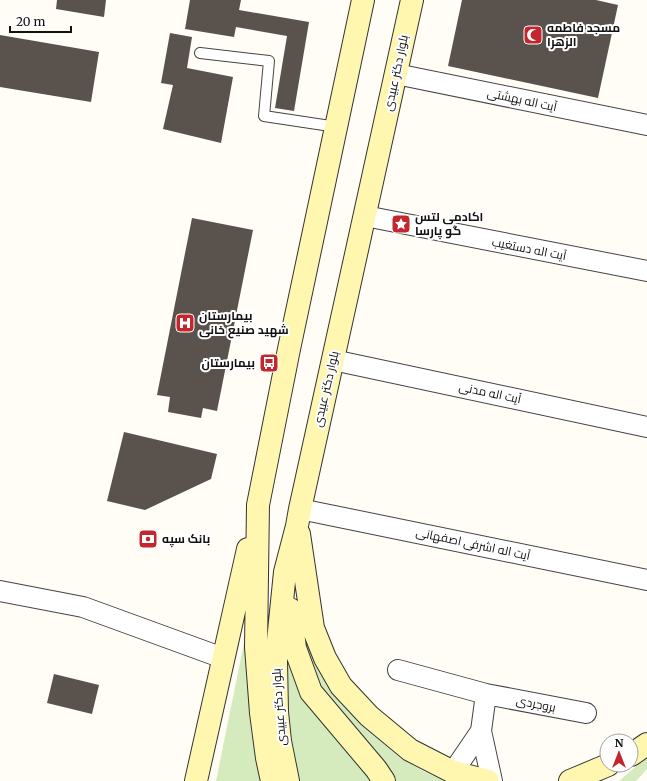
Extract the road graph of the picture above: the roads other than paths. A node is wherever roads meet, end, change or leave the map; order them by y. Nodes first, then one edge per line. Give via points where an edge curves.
1 (363, 0) edge
2 (412, 0) edge
3 (200, 53) dead end
4 (396, 74) junction
5 (647, 126) edge
6 (337, 127) junction
7 (365, 216) junction
8 (647, 272) edge
9 (333, 360) junction
10 (647, 427) edge
11 (258, 505) junction
12 (299, 518) junction
13 (284, 572) junction
14 (647, 580) edge
15 (0, 591) edge
16 (223, 658) junction
17 (398, 670) dead end
18 (486, 694) junction
19 (586, 713) dead end
20 (481, 731) junction
21 (599, 769) edge
22 (453, 772) junction
23 (196, 781) edge
24 (272, 781) edge
25 (288, 781) edge
26 (384, 781) edge
27 (488, 781) edge
28 (492, 781) edge
29 (570, 781) edge

1 - 6 main road, بلوار دکتر عبیدی
2 - 4 main road, بلوار دکتر عبیدی
3 - 6 lane via 269,61 264,116
4 - 5 street, آیت اله بهشتی
4 - 7 main road, بلوار دکتر عبیدی
6 - 11 main road, بلوار دکتر عبیدی via 290,342
7 - 8 street, آیت اله دستغیب
7 - 9 main road, بلوار دکتر عبیدی
9 - 10 street, آیت اله مدنی
9 - 12 main road, بلوار دکتر عبیدی
11 - 16 main road
11 - 24 main road, بلوار دکتر عبیدی via 257,654 261,713
12 - 13 main road, بلوار دکتر عبیدی
12 - 14 street, آیت اله اشرفی اصفهانی
12 - 22 main road via 313,628 324,658 341,686 369,716 410,750
13 - 25 main road, بلوار دکتر عبیدی via 276,661 277,712
13 - 26 main road via 294,648 311,692
15 - 16 street via 83,607
16 - 23 main road
17 - 18 street, بروجردی
18 - 19 street, بروجردی
18 - 20 street
20 - 22 street
20 - 28 street
21 - 29 main road
22 - 27 main road

